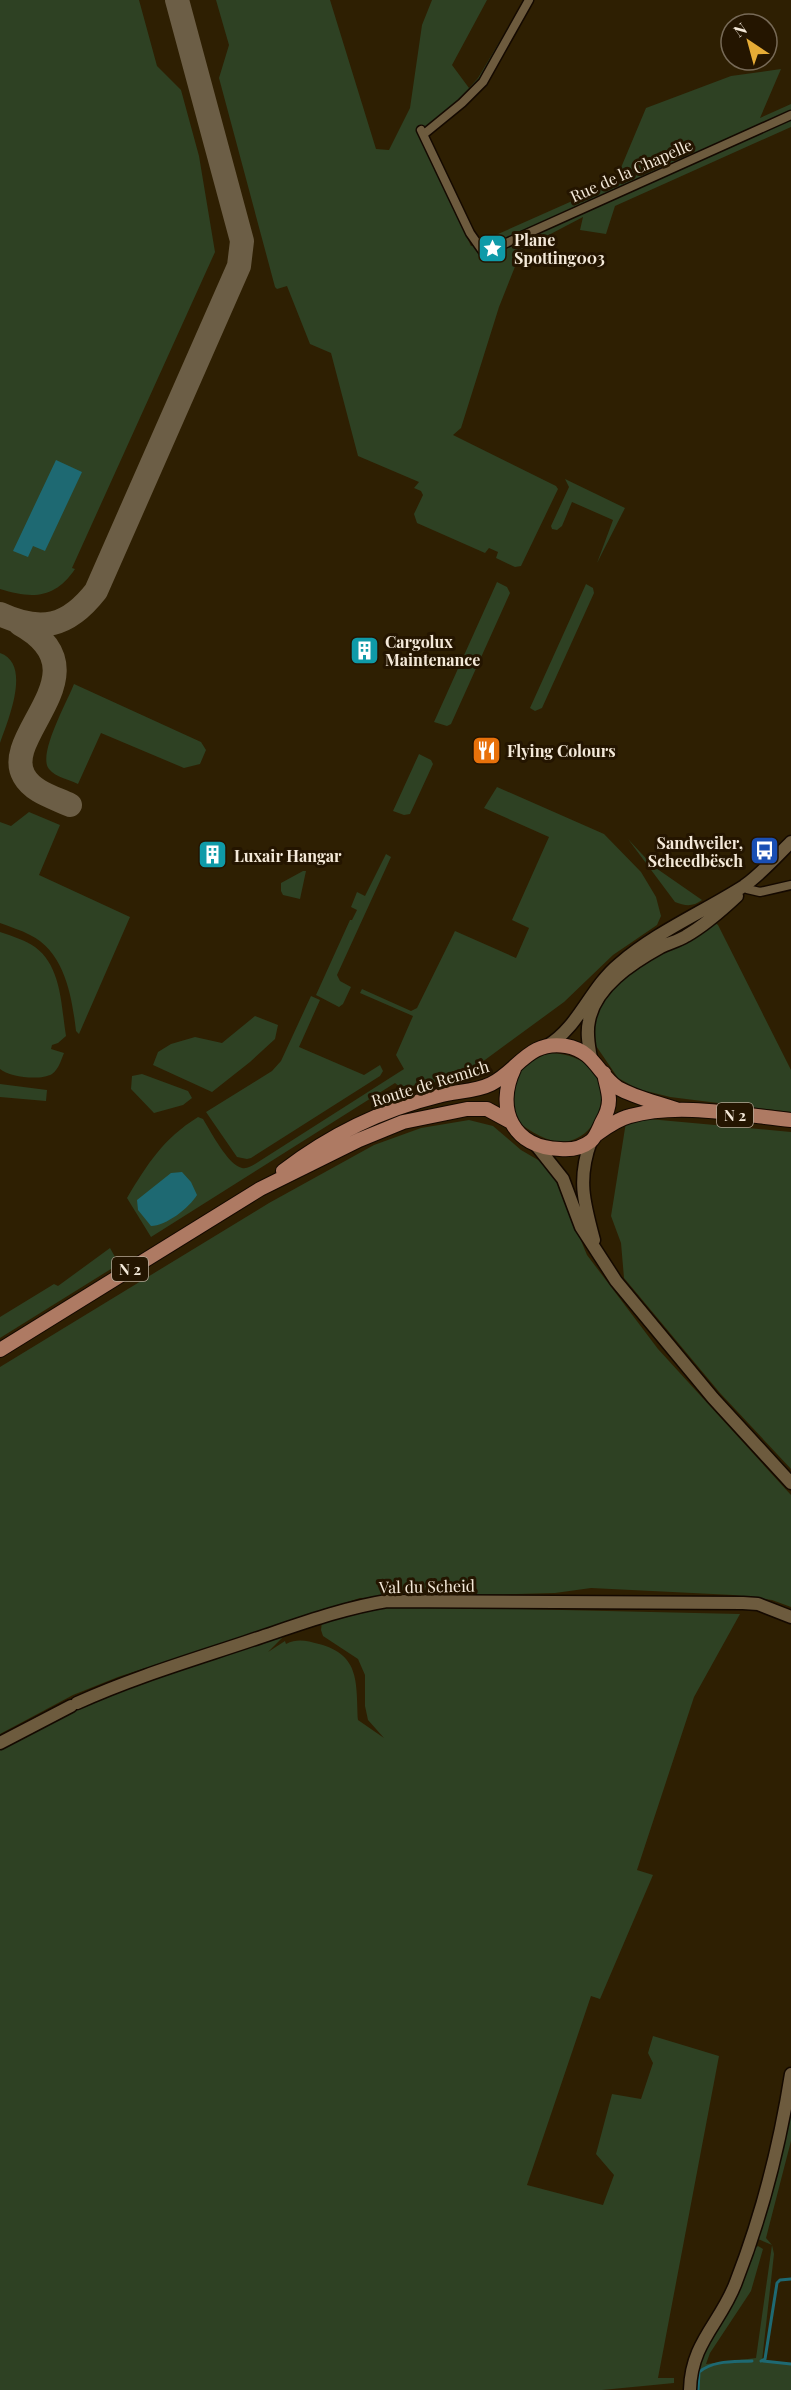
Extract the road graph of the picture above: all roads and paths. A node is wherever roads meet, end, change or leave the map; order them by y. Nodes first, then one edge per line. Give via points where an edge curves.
1 (529, 0) edge
2 (791, 115) edge
3 (791, 842) edge
4 (746, 884) junction
5 (791, 885) edge
6 (674, 926) junction
7 (614, 979) junction
8 (547, 1046) junction
9 (591, 1058) junction
10 (516, 1064) junction
11 (604, 1073) junction
12 (678, 1110) junction
13 (791, 1120) edge
14 (511, 1122) junction
15 (593, 1138) junction
16 (536, 1145) junction
17 (260, 1189) junction
18 (596, 1250) junction
19 (0, 1350) edge
20 (791, 1482) edge
21 (791, 1617) edge
22 (0, 1743) edge
23 (791, 2074) edge
24 (690, 2390) edge

1 - 2 street, Rue de la Chapelle via 483,82 423,132 470,233 484,253
3 - 4 main road
4 - 5 street via 754,892
4 - 6 main road
4 - 7 main road via 707,922 642,958
6 - 7 main road via 671,937 640,954
6 - 8 main road via 618,964 598,985 564,1034
7 - 9 main road via 594,1006 589,1020
8 - 9 main road via 566,1046
8 - 10 main road via 530,1052
9 - 11 main road
10 - 14 main road via 507,1090 506,1107
10 - 17 main road, Route de Remich / N 2 via 478,1089 439,1095 371,1118 303,1156
11 - 12 main road, N 2 via 617,1087
11 - 15 main road via 607,1112
12 - 13 main road, N 2
12 - 15 main road, N 2 via 629,1116
14 - 16 main road
14 - 17 main road, Route de Remich / N 2 via 487,1109 467,1108 403,1122
15 - 16 main road via 568,1149
15 - 18 main road via 583,1163 583,1178 584,1205
16 - 18 main road via 563,1179 581,1227
17 - 19 main road, Route de Remich / N 2
18 - 20 main road via 639,1311
21 - 22 main road, Val du Scheid via 758,1604 387,1601 360,1605 120,1684
23 - 24 main road via 772,2168 737,2281 697,2351

